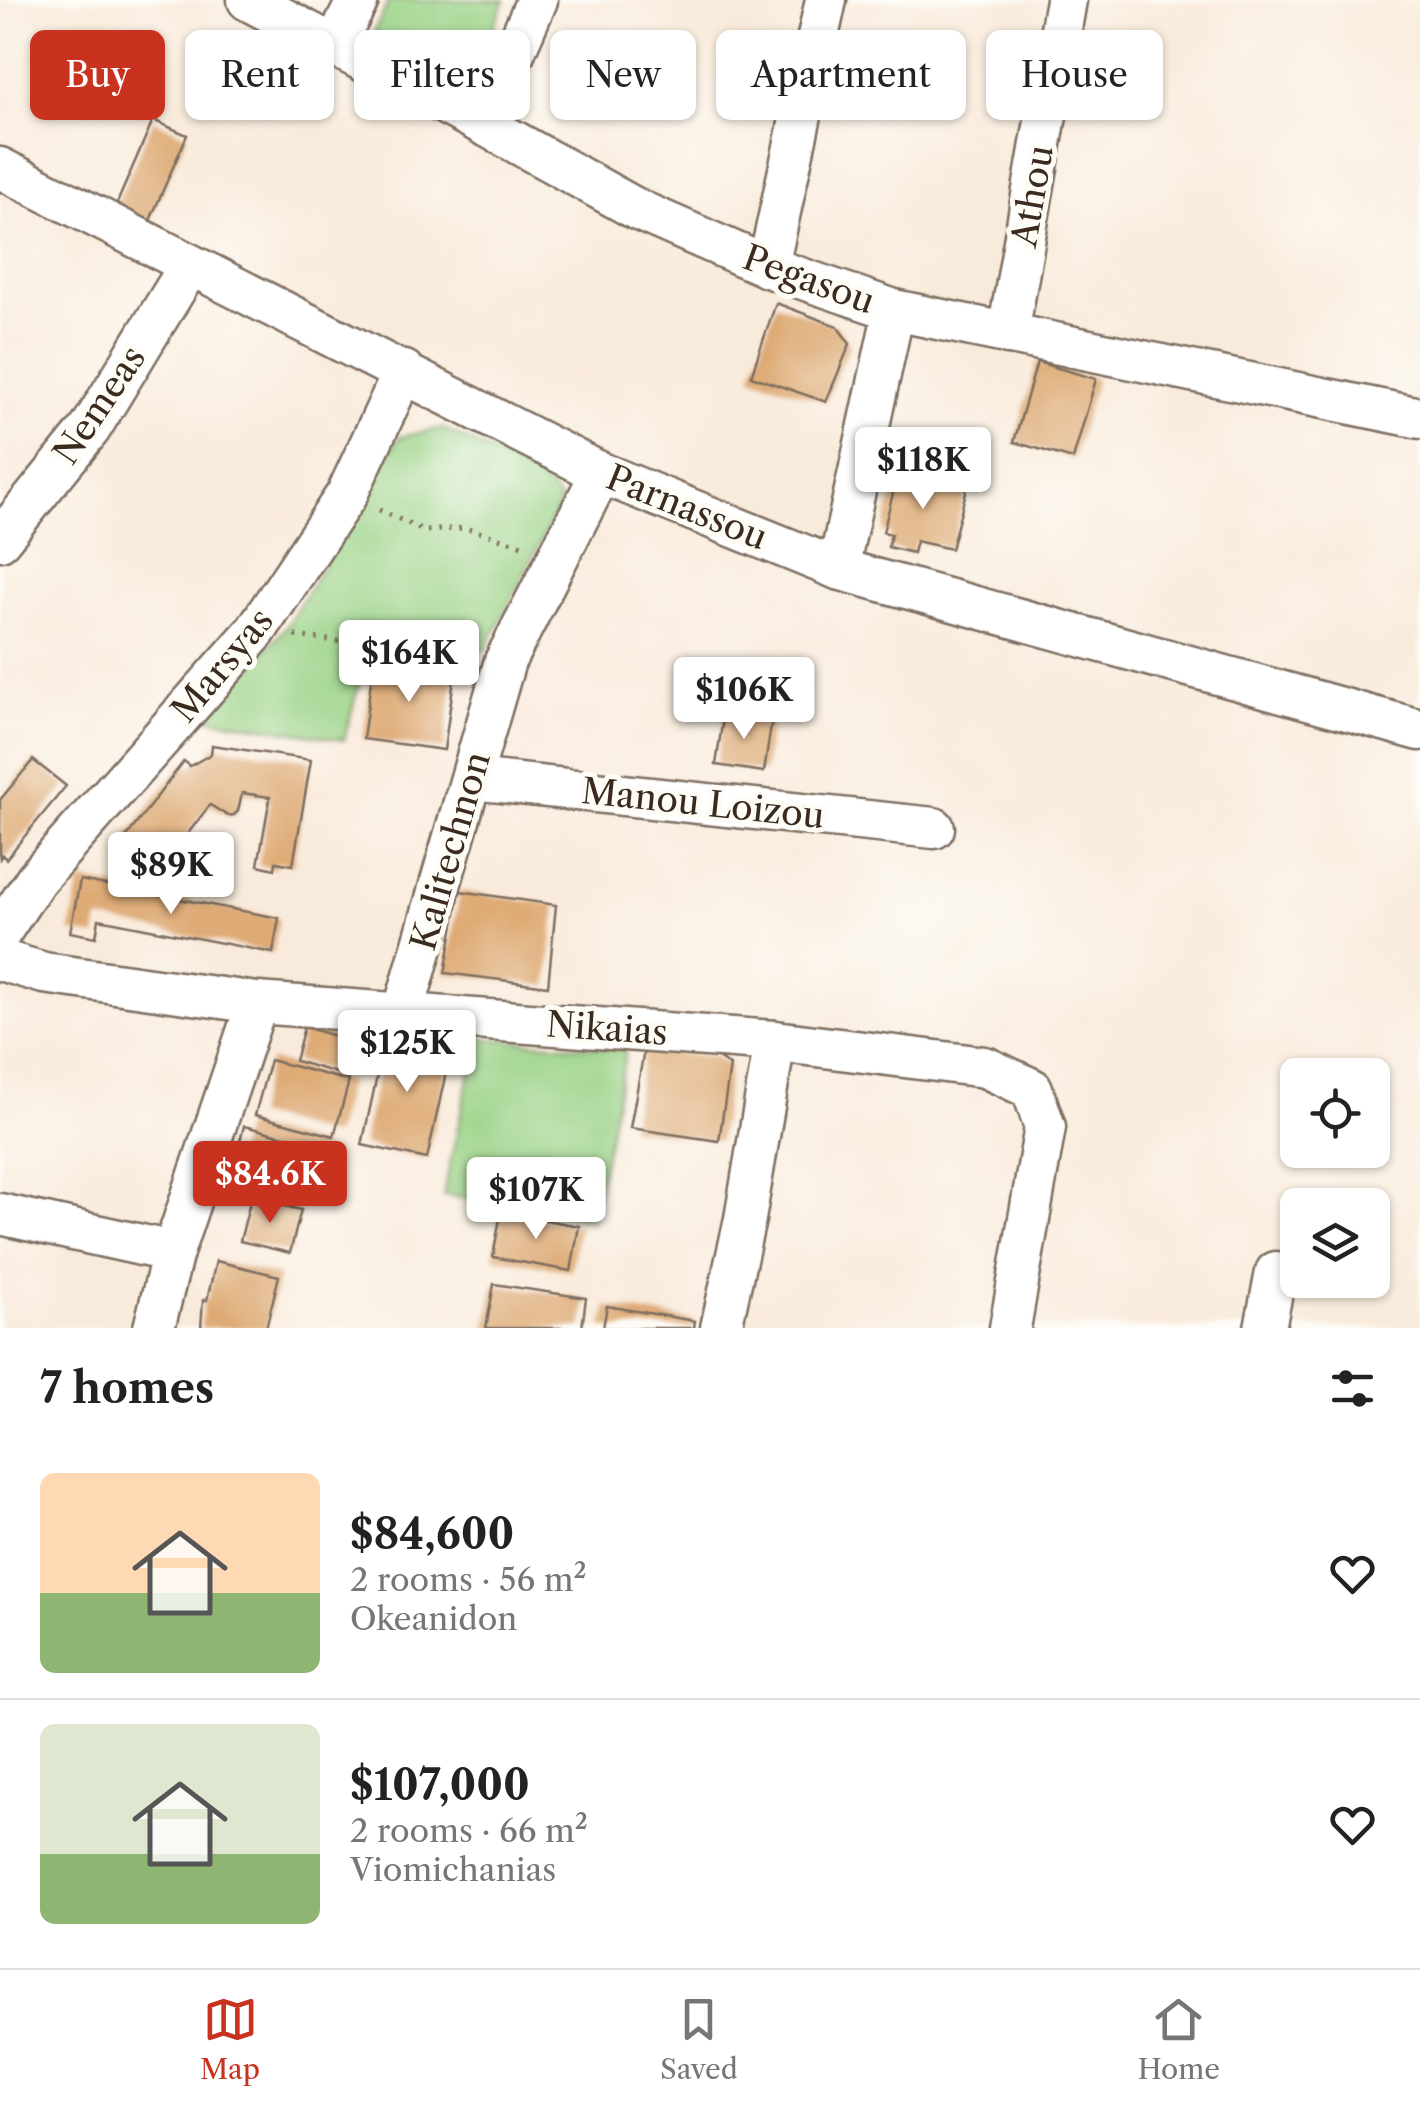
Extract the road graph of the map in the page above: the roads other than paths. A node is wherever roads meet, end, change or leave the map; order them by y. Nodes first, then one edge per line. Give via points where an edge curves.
1 (248, 0) edge
2 (358, 0) edge
3 (537, 0) edge
4 (826, 0) edge
5 (1066, 0) edge
6 (335, 44) junction
7 (483, 124) junction
8 (0, 168) edge
9 (190, 265) junction
10 (768, 267) junction
11 (894, 310) junction
12 (1008, 334) junction
13 (404, 371) junction
14 (1420, 418) edge
15 (602, 473) junction
16 (0, 540) edge
17 (838, 569) junction
18 (1420, 730) edge
19 (472, 778) junction
20 (934, 828) dead end
21 (0, 933) edge
22 (0, 960) edge
23 (256, 1003) junction
24 (403, 1013) junction
25 (775, 1040) junction
26 (0, 1214) edge
27 (172, 1252) junction
28 (1276, 1272) dead end
29 (154, 1328) edge
30 (720, 1328) edge
31 (1010, 1328) edge
32 (1265, 1328) edge

1 - 6 street, Pegasou
2 - 6 street
3 - 7 street
4 - 10 street
5 - 12 street, Athou
6 - 7 street, Pegasou
7 - 10 street, Pegasou via 638,210
8 - 9 street, Parnassou
9 - 13 street, Parnassou
9 - 16 street, Nemeas via 90,429
10 - 11 street, Pegasou
11 - 12 street, Pegasou
11 - 17 street
12 - 14 street, Pegasou
13 - 15 street, Parnassou
13 - 21 street, Marsyas via 347,494 255,632 36,879
15 - 17 street, Parnassou
15 - 19 street, Kalitechnon via 506,661
17 - 18 street, Parnassou
19 - 20 street, Manou Loizou
19 - 24 street, Kalitechnon
22 - 23 street, Nikaias via 44,973
23 - 24 street, Nikaias
23 - 27 street
24 - 25 street, Nikaias
25 - 30 street
25 - 31 street, Nikaias via 985,1067 1032,1089 1045,1127
26 - 27 street
27 - 29 street
28 - 32 street

